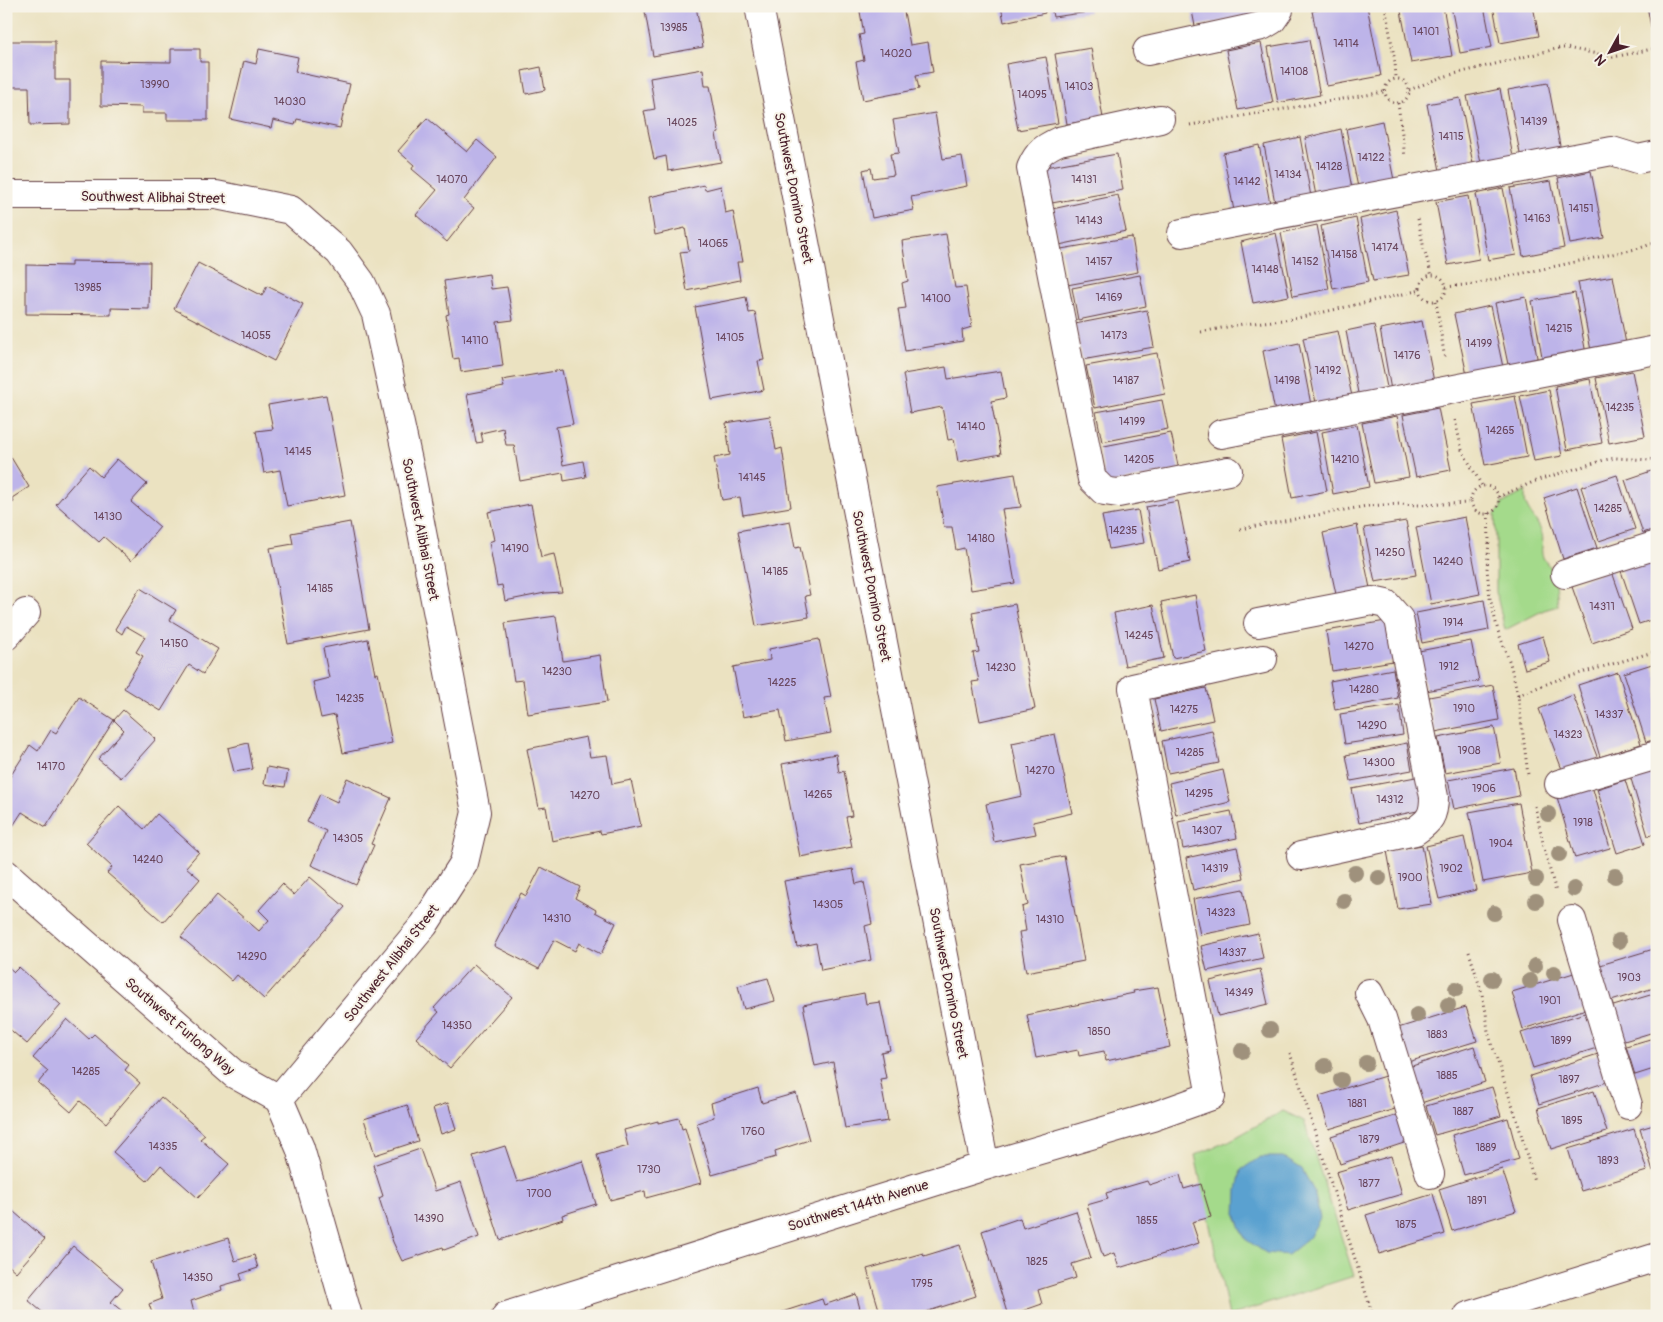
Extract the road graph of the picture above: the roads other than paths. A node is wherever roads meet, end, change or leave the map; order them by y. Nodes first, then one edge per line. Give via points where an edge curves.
1 (759, 6) edge
2 (1278, 6) edge
3 (1147, 51) dead end
4 (1171, 123) road end
5 (1657, 155) edge
6 (6, 196) edge
7 (1182, 233) dead end
8 (1656, 350) edge
9 (1221, 434) dead end
10 (1228, 471) dead end
11 (1657, 545) edge
12 (1566, 574) dead end
13 (26, 613) dead end
14 (1258, 623) dead end
15 (6, 636) edge
16 (1264, 659) dead end
17 (1657, 755) edge
18 (1559, 784) dead end
19 (1302, 856) dead end
20 (6, 874) edge
21 (1572, 920) dead end
22 (1369, 993) dead end
23 (279, 1100) junction
24 (1628, 1105) dead end
25 (985, 1166) junction
26 (1430, 1174) dead end
27 (1657, 1256) edge
28 (348, 1316) edge
29 (506, 1316) edge
30 (1468, 1316) edge

1 - 25 street, Southwest Domino Street
2 - 3 street via 1272,20 1262,26
4 - 10 street via 1059,141 1036,156 1031,168 1092,479 1104,491 1118,493
5 - 7 street via 1638,159 1612,151
6 - 23 street, Southwest Alibhai Street via 216,195 291,210 339,252 361,282 376,314 410,470 476,812 464,863 424,925
8 - 9 street
11 - 12 street
13 - 15 street
14 - 19 street via 1372,601 1386,604 1398,619 1434,797 1434,810 1426,823 1414,831
16 - 25 street, Southwest 144th Avenue via 1133,688 1211,1096 1152,1117
17 - 18 street
20 - 23 street, Southwest Furlong Way via 234,1074
21 - 24 street
22 - 26 street via 1382,1019
23 - 28 street via 300,1148
25 - 29 street, Southwest 144th Avenue
27 - 30 street

